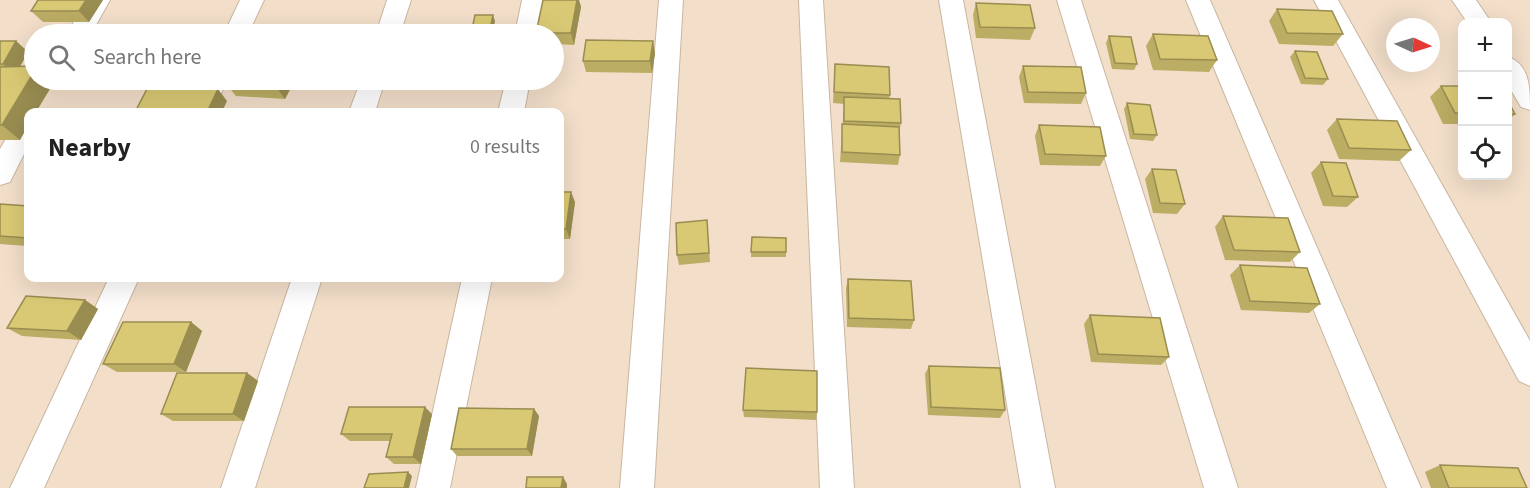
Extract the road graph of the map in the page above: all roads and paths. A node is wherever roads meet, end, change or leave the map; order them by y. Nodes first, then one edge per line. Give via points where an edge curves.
1 (98, 0) edge
2 (252, 0) edge
3 (399, 0) edge
4 (534, 0) edge
5 (671, 0) edge
6 (811, 0) edge
7 (951, 0) edge
8 (1069, 0) edge
9 (1198, 0) edge
10 (1326, 0) edge
11 (1464, 0) edge
12 (1476, 18) edge
13 (85, 24) edge
14 (241, 24) edge
15 (391, 24) edge
16 (529, 24) edge
17 (1512, 72) edge
18 (210, 90) edge
19 (370, 90) edge
20 (516, 90) edge
21 (1530, 100) edge
22 (202, 108) edge
23 (363, 108) edge
24 (512, 108) edge
25 (24, 131) edge
26 (0, 174) edge
27 (122, 282) edge
28 (306, 282) edge
29 (476, 282) edge
30 (1530, 371) edge
31 (27, 488) edge
32 (238, 488) edge
33 (433, 488) edge
34 (637, 488) edge
35 (837, 488) edge
36 (1038, 488) edge
37 (1221, 488) edge
38 (1404, 488) edge

1 - 13 street
2 - 14 street
3 - 15 street
4 - 16 street
5 - 34 street
6 - 35 street
7 - 36 street
8 - 37 street
9 - 38 street
10 - 30 street
11 - 12 street
17 - 21 street
18 - 22 street
19 - 23 street
20 - 24 street
25 - 26 street
27 - 31 street
28 - 32 street
29 - 33 street

